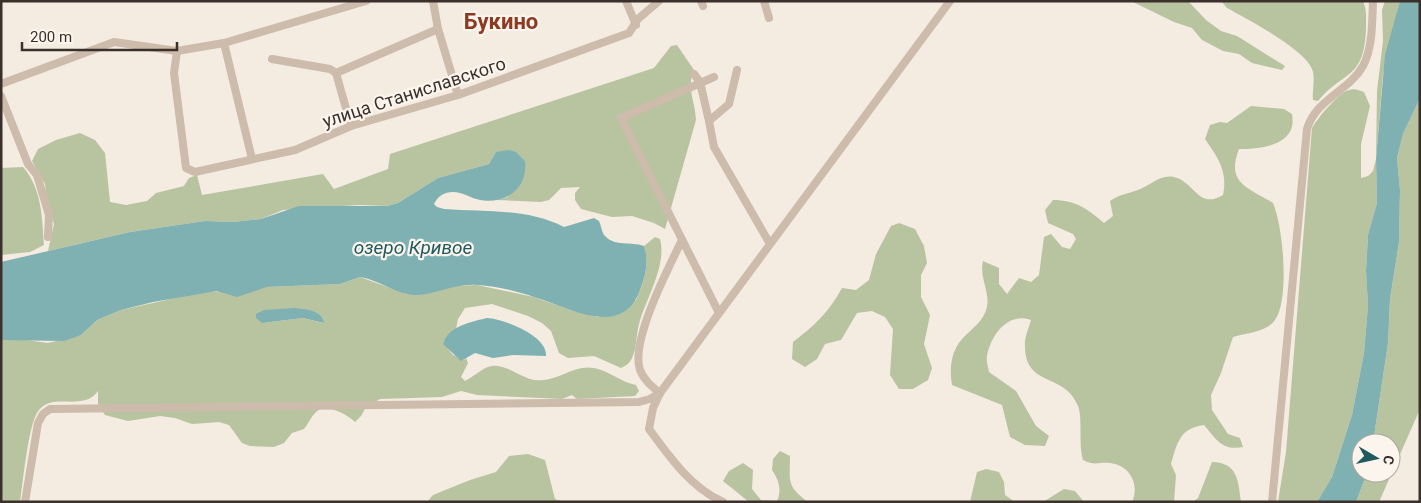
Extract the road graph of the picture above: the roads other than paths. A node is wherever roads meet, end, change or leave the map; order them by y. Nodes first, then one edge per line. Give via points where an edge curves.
1 (366, 1) edge
2 (433, 1) edge
3 (626, 1) edge
4 (659, 1) edge
5 (764, 1) edge
6 (950, 1) edge
7 (1373, 1) edge
8 (768, 18) dead end
9 (636, 24) junction
10 (438, 30) junction
11 (224, 43) junction
12 (177, 51) junction
13 (272, 59) dead end
14 (737, 70) dead end
15 (336, 73) junction
16 (694, 74) dead end
17 (714, 78) dead end
18 (1, 84) edge
19 (700, 84) junction
20 (458, 95) junction
21 (1, 96) edge
22 (709, 121) junction
23 (351, 126) junction
24 (252, 159) junction
25 (48, 237) dead end
26 (682, 240) junction
27 (770, 244) junction
28 (719, 313) junction
29 (660, 393) junction
30 (25, 502) edge
31 (723, 502) edge
32 (1272, 502) edge

1 - 11 street
2 - 10 street
3 - 9 street
4 - 9 street, улица Станиславского via 638,18
5 - 8 street
6 - 27 street
7 - 32 street via 1369,45 1362,67 1315,112 1307,128
9 - 20 street, улица Станиславского via 629,33
10 - 15 street
10 - 20 street
11 - 12 street
11 - 24 street
12 - 18 street via 114,42
12 - 24 street, улица Станиславского via 174,73 186,168 195,172
13 - 15 street via 330,69
14 - 22 street via 729,104
15 - 23 street
16 - 19 street
17 - 19 street
19 - 22 street
19 - 26 street via 621,118
20 - 23 street, улица Станиславского
21 - 25 street via 28,164 37,175 49,215
22 - 27 street via 714,147
23 - 24 street, улица Станиславского via 295,150
26 - 28 street
26 - 29 street via 656,293 639,350 639,368 646,382
27 - 28 street
28 - 29 street
29 - 30 street via 639,402 50,409 38,423
29 - 31 street via 649,429 670,459 698,487

